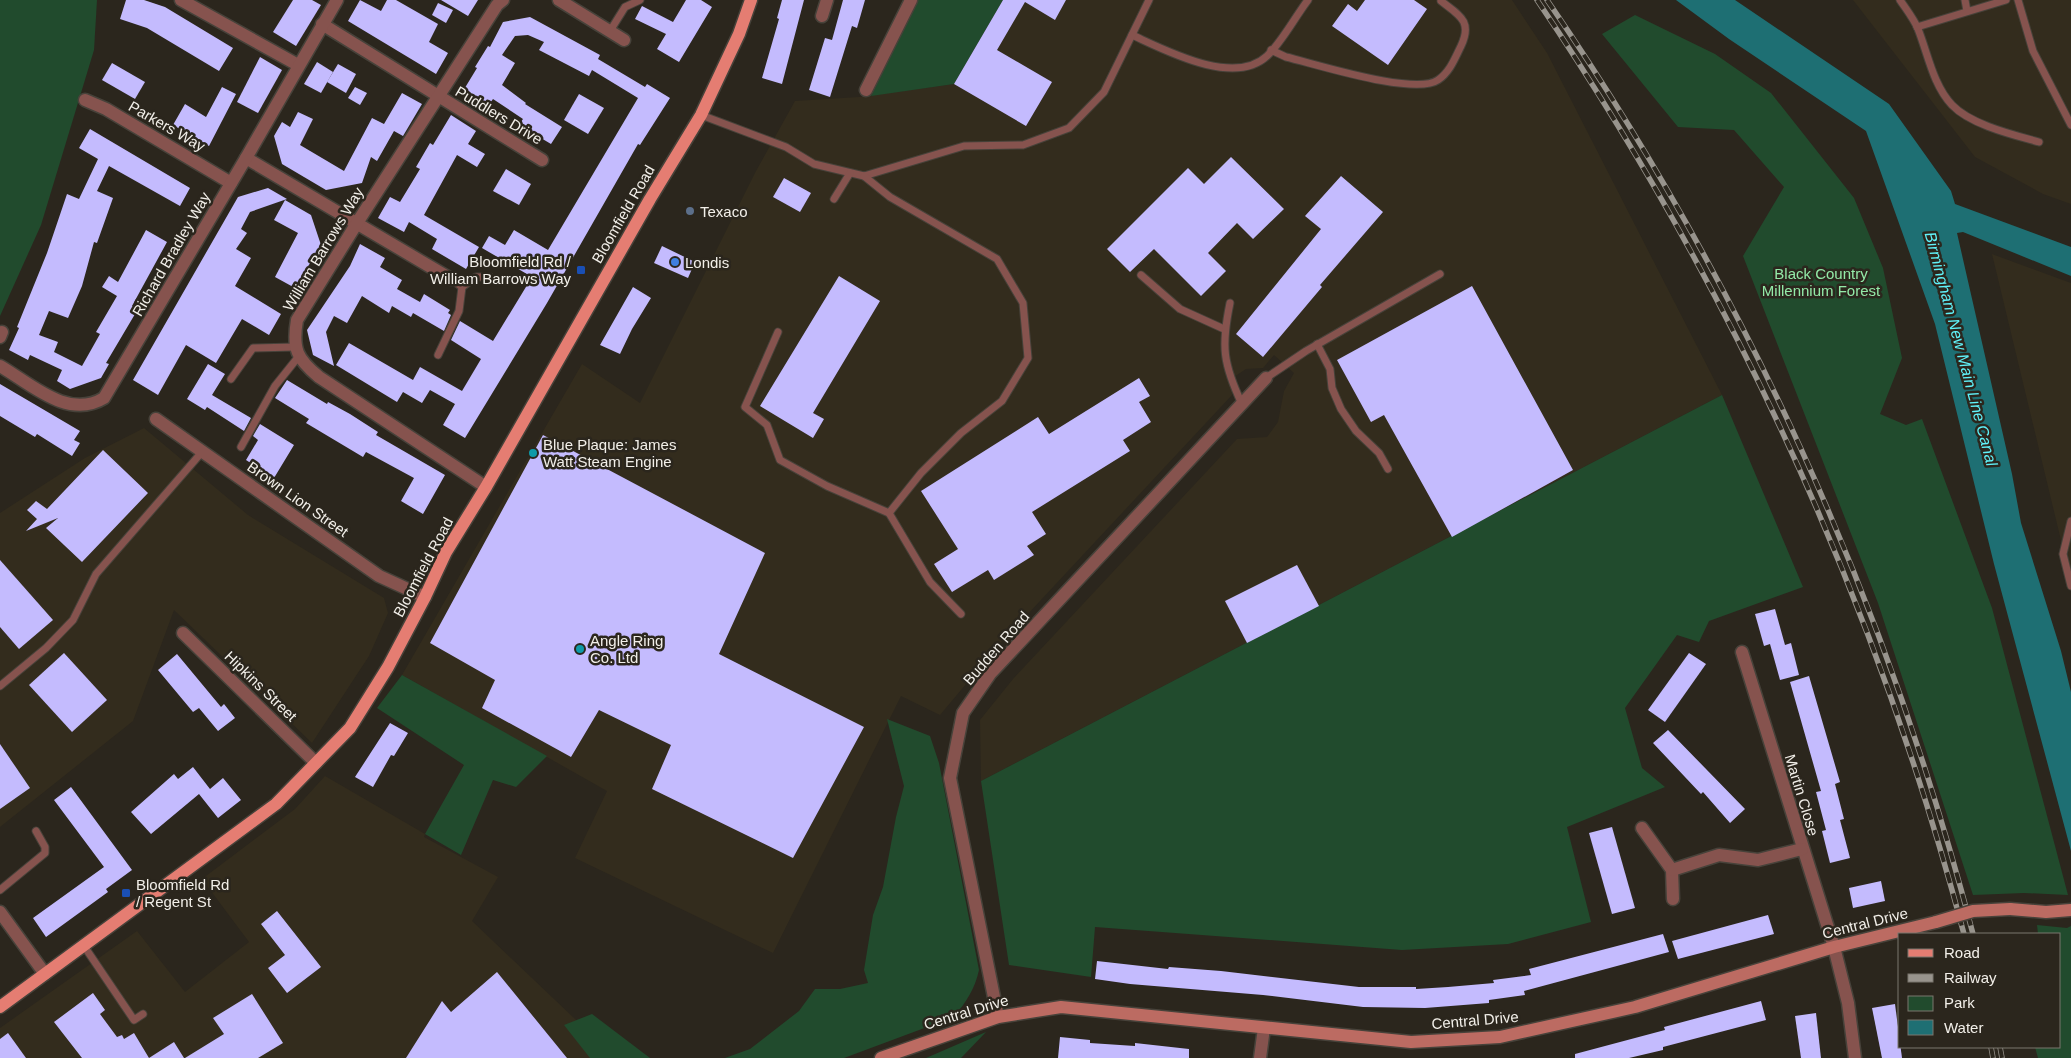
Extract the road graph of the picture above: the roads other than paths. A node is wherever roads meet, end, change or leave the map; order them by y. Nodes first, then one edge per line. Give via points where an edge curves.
1 (181, 0) edge
2 (337, 0) edge
3 (503, 0) edge
4 (559, 0) edge
5 (640, 0) edge
6 (751, 0) edge
7 (827, 0) edge
8 (911, 0) edge
9 (1149, 0) edge
10 (1308, 0) edge
11 (1441, 0) edge
12 (1900, 0) edge
13 (1965, 0) edge
14 (2006, 0) edge
15 (2018, 0) edge
16 (1967, 10) junction
17 (822, 16) dead end
18 (322, 24) junction
19 (1917, 27) junction
20 (610, 31) junction
21 (1132, 35) junction
22 (624, 40) dead end
23 (1271, 50) junction
24 (298, 65) junction
25 (866, 90) dead end
26 (439, 97) junction
27 (85, 100) dead end
28 (701, 114) junction
29 (2071, 125) edge
30 (2039, 142) dead end
31 (246, 158) junction
32 (542, 160) dead end
33 (850, 173) junction
34 (864, 176) junction
35 (231, 183) junction
36 (834, 199) dead end
37 (357, 223) junction
38 (1440, 274) dead end
39 (1141, 275) dead end
40 (490, 276) dead end
41 (451, 279) joint
42 (462, 287) junction
43 (1230, 303) dead end
44 (1224, 330) junction
45 (778, 332) dead end
46 (1317, 344) junction
47 (297, 351) junction
48 (438, 355) dead end
49 (0, 366) edge
50 (1266, 378) joint
51 (231, 379) dead end
52 (1242, 404) junction
53 (156, 420) dead end
54 (241, 447) dead end
55 (202, 452) junction
56 (1388, 469) dead end
57 (486, 487) junction
58 (889, 513) junction
59 (2071, 521) edge
60 (2071, 586) edge
61 (425, 597) junction
62 (961, 614) dead end
63 (183, 633) dead end
64 (1742, 652) dead end
65 (0, 686) edge
66 (316, 763) junction
67 (1642, 828) dead end
68 (36, 831) dead end
69 (1802, 849) junction
70 (1672, 870) junction
71 (0, 890) edge
72 (1673, 900) dead end
73 (2068, 910) edge
74 (0, 912) edge
75 (84, 946) junction
76 (1834, 948) junction
77 (45, 974) junction
78 (0, 1006) edge
79 (143, 1014) dead end
80 (998, 1017) junction
81 (1264, 1028) junction
82 (881, 1058) edge
83 (1260, 1058) edge
84 (1855, 1058) edge

1 - 24 street
2 - 18 street, Richard Bradley Way
3 - 26 street, William Barrows Way
4 - 20 street
5 - 20 lane via 625,7
6 - 28 main road, Bloomfield Road via 739,34
7 - 17 street
8 - 25 street
9 - 21 lane
10 - 23 lane
11 - 23 lane via 1462,17 1466,35 1448,71 1426,86 1387,82 1286,57
12 - 19 lane
13 - 16 lane
14 - 16 lane
15 - 29 lane via 2034,51
16 - 19 lane
18 - 24 street, Richard Bradley Way
18 - 26 street
19 - 30 lane via 1942,92 1952,106 1985,124
20 - 22 street
21 - 23 lane via 1220,69 1249,65 1266,57
21 - 34 lane via 1104,92 1070,128 1023,144 964,146
24 - 31 street, Richard Bradley Way
26 - 32 street, Puddlers Drive
26 - 37 street, William Barrows Way
27 - 35 street, Parkers Way via 106,109
28 - 33 lane via 786,147 814,164
28 - 57 main road, Bloomfield Road
31 - 35 street, Richard Bradley Way
31 - 37 street
33 - 34 lane
33 - 36 lane
34 - 58 lane via 890,197 997,259 1023,303 1028,358 1002,401 961,433 921,473
35 - 49 street, Richard Bradley Way via 104,398 86,406 64,404
37 - 41 street
37 - 47 street, William Barrows Way via 297,320
38 - 46 lane
39 - 44 lane via 1180,309
40 - 42 lane via 476,277
41 - 42 lane
42 - 48 lane via 460,311
43 - 44 lane
44 - 52 lane via 1225,363
45 - 58 lane via 745,407 767,425 780,460
46 - 50 lane
46 - 56 lane via 1330,369 1332,388 1341,409 1356,431 1379,453
47 - 51 lane via 253,348
47 - 54 lane
47 - 57 street via 304,365 319,377
50 - 52 street, Budden Road
52 - 80 street, Budden Road via 990,674 963,713 950,778
53 - 55 street, Brown Lion Street
55 - 61 street, Brown Lion Street via 379,576
55 - 65 lane via 96,574 73,620 46,648
57 - 61 main road, Bloomfield Road via 446,552
58 - 62 lane via 930,582
59 - 60 lane via 2063,554
61 - 66 main road, Bloomfield Road via 388,667 350,728
63 - 66 street, Hipkins Street
64 - 69 street, Martin Close
66 - 75 main road, Bloomfield Road via 276,804
67 - 70 street
68 - 71 lane via 45,853
69 - 70 street via 1758,860 1719,855
69 - 76 street, Martin Close
70 - 72 street
73 - 76 street, Central Drive, bridge via 1973,911
74 - 77 street
75 - 77 main road, Bloomfield Road
75 - 79 lane via 134,1020
76 - 81 street, Central Drive via 1635,1006 1500,1037 1411,1042
76 - 84 street, Martin Close via 1848,1003
77 - 78 main road, Bloomfield Road
80 - 81 street, Central Drive via 1061,1007
80 - 82 street, Central Drive
81 - 83 street

